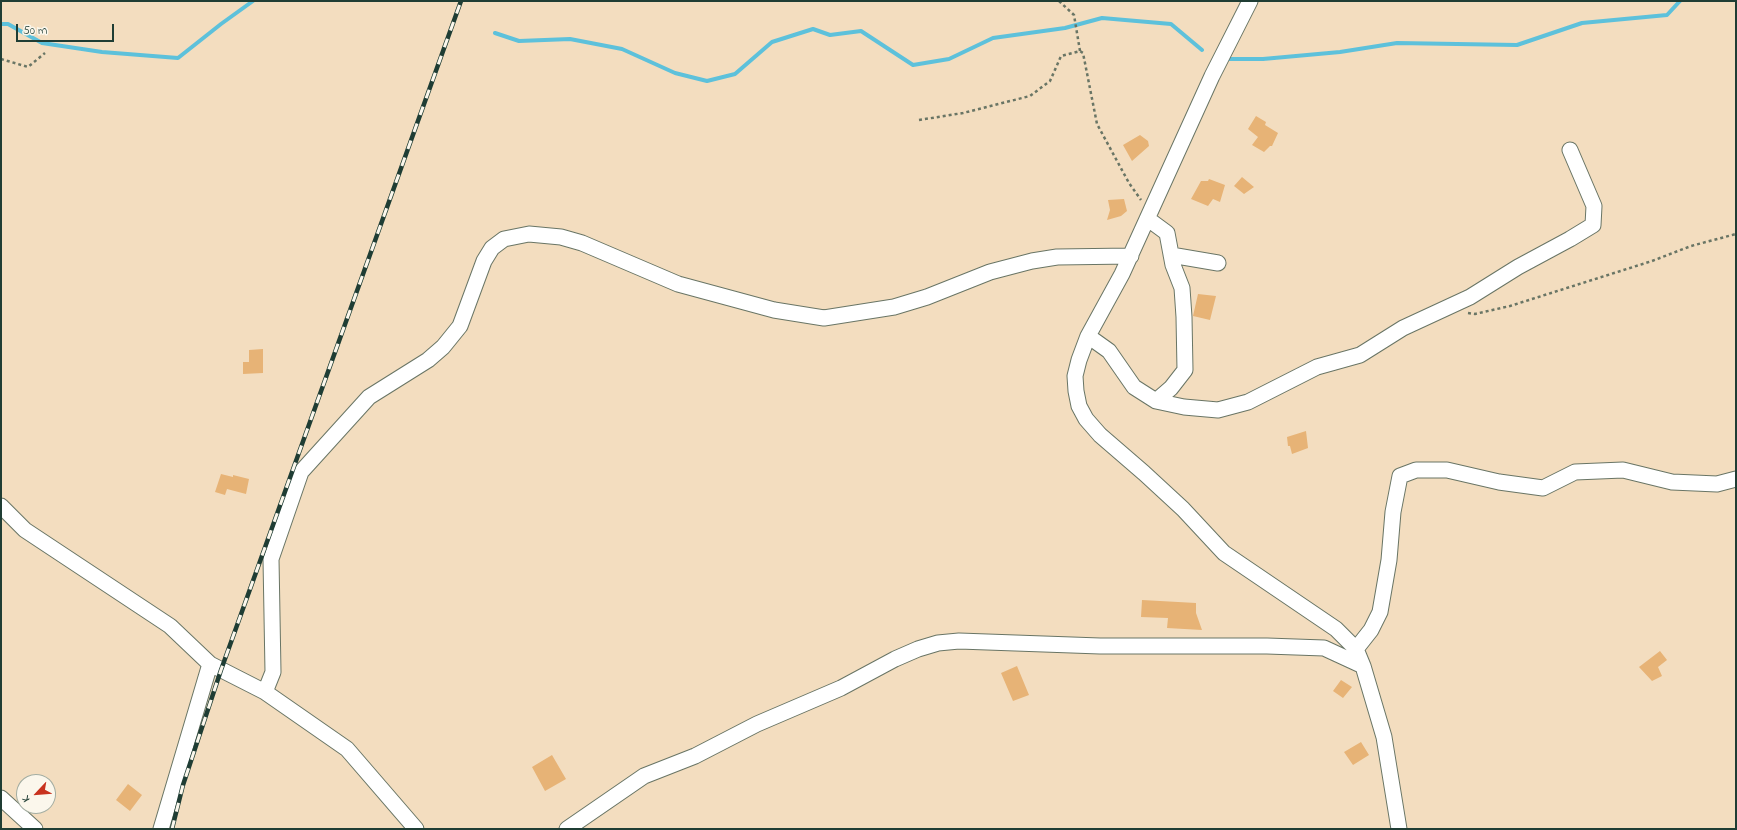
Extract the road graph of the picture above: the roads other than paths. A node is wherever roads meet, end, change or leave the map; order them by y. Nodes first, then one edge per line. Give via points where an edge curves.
1 (1250, 1) edge
2 (1570, 150) dead end
3 (1150, 216) junction
4 (1171, 255) junction
5 (1131, 256) junction
6 (1218, 263) dead end
7 (1088, 336) junction
8 (1156, 401) junction
9 (1736, 479) edge
10 (1, 506) edge
11 (1356, 649) junction
12 (210, 664) junction
13 (1363, 666) junction
14 (265, 692) junction
15 (1, 798) edge
16 (35, 829) edge
17 (161, 829) edge
18 (416, 829) edge
19 (567, 829) edge
20 (1399, 829) edge

1 - 3 street via 1212,76
2 - 8 street via 1594,206 1593,225 1570,240 1470,296 1403,328 1360,355 1317,367 1248,402 1218,410
3 - 4 street via 1167,233
3 - 5 street
4 - 6 street
4 - 8 street via 1182,288 1185,370 1171,388
5 - 7 street
5 - 14 street via 1057,257 1032,261 990,272 894,307 824,318 774,310 678,284 582,243 560,237 529,234 504,239 492,248 484,262 460,326 443,347 428,360 369,397 301,472 271,559 273,672
7 - 8 street via 1109,351 1134,388
7 - 11 street via 1075,376 1079,406 1086,419 1100,435 1183,510 1224,553 1336,629
9 - 11 street via 1717,484 1672,482 1623,470 1575,472 1543,488 1499,482 1447,470 1416,470 1400,476 1380,612 1371,630
10 - 12 street via 25,530 170,626
11 - 13 street
12 - 14 street
12 - 17 street
13 - 19 street via 1324,648 1100,646 959,641 938,643 895,659 841,688 758,724 695,756 644,776
13 - 20 street via 1384,737
14 - 18 street via 347,749
15 - 16 street

